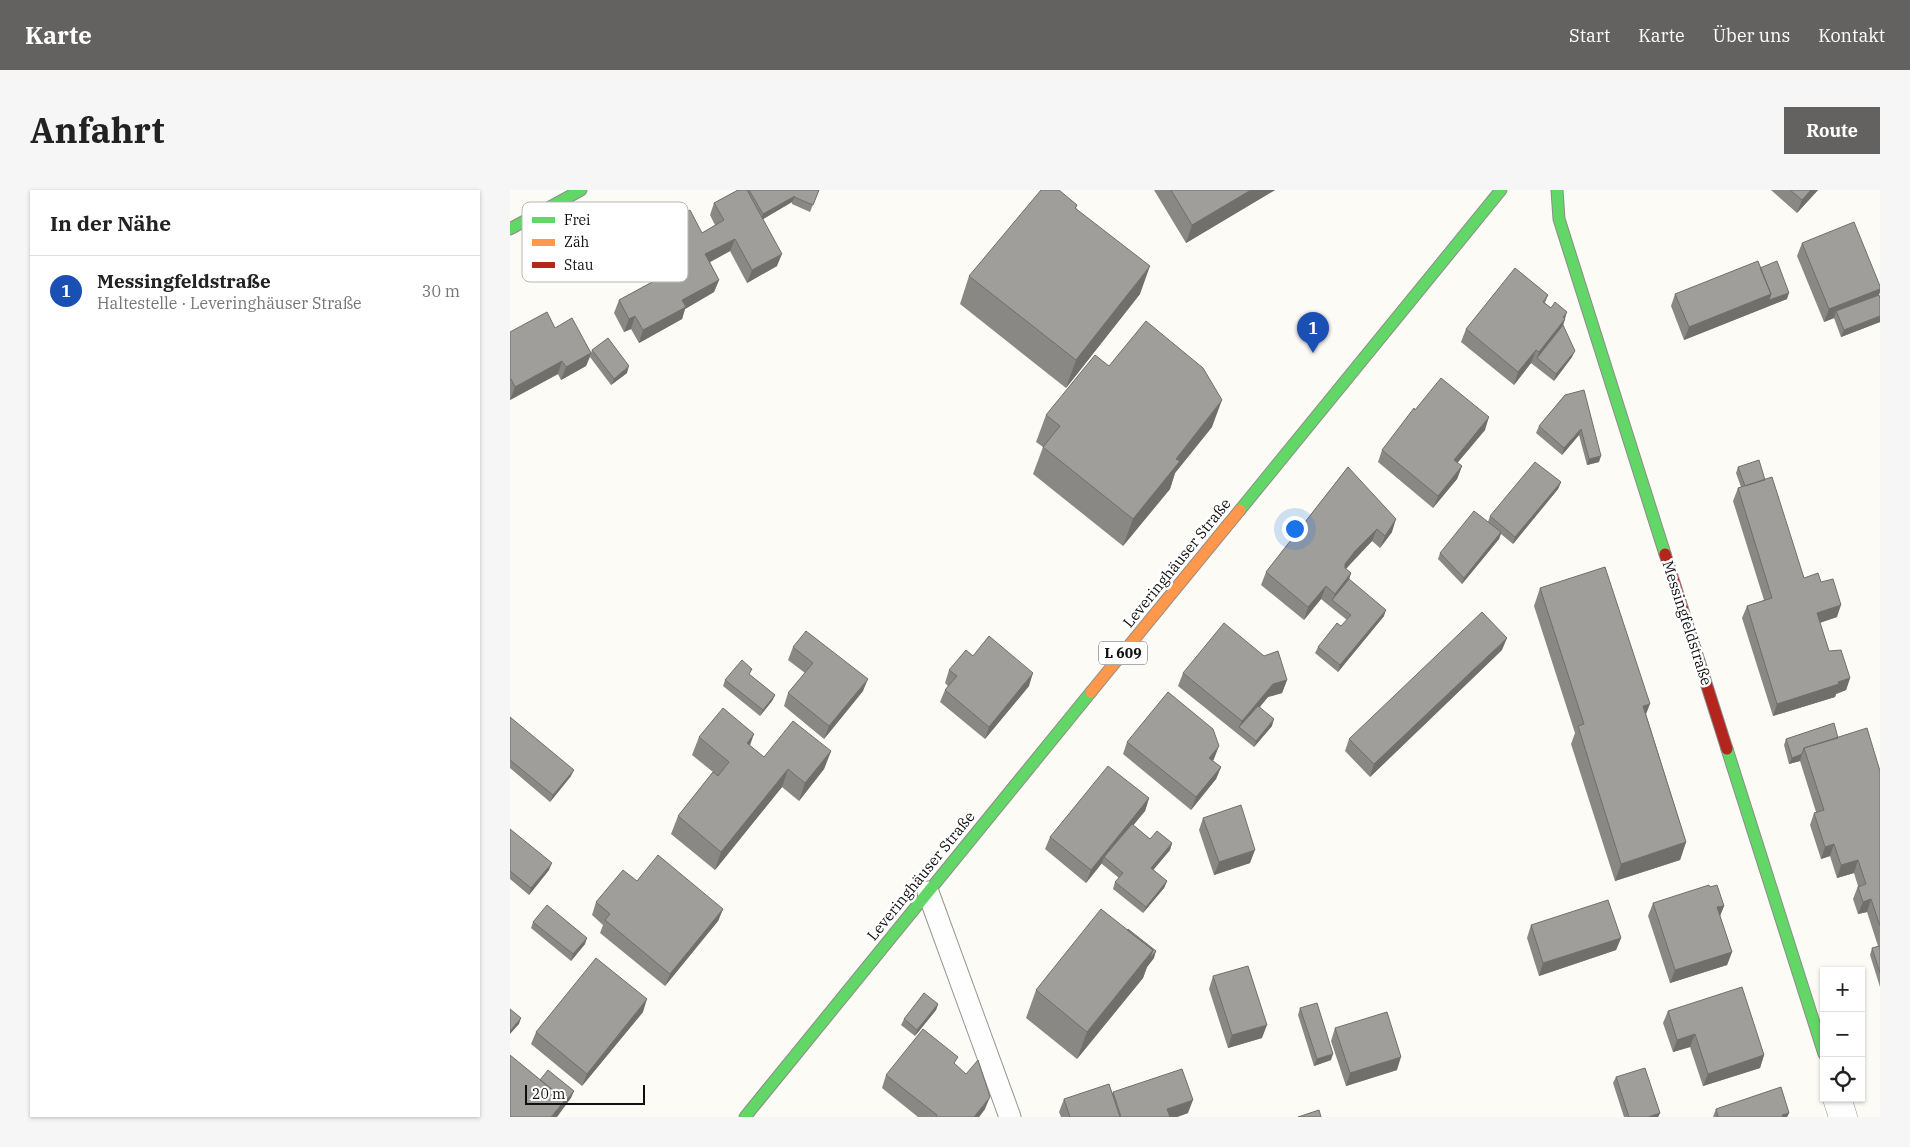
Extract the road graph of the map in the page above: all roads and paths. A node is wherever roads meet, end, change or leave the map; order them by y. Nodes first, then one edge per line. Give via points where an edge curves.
1 (581, 190) edge
2 (1501, 190) edge
3 (1557, 190) edge
4 (559, 202) edge
5 (522, 222) edge
6 (510, 229) edge
7 (928, 892) junction
8 (1820, 1041) edge
9 (1838, 1102) edge
10 (744, 1117) edge
11 (1010, 1117) edge
12 (1843, 1117) edge

1 - 4 main road
2 - 7 main road, Leveringhäuser Straße / L 609
3 - 8 main road, Messingfeldstraße via 1562,229
5 - 6 main road
7 - 10 main road, Leveringhäuser Straße / L 609
7 - 11 lane
9 - 12 street

